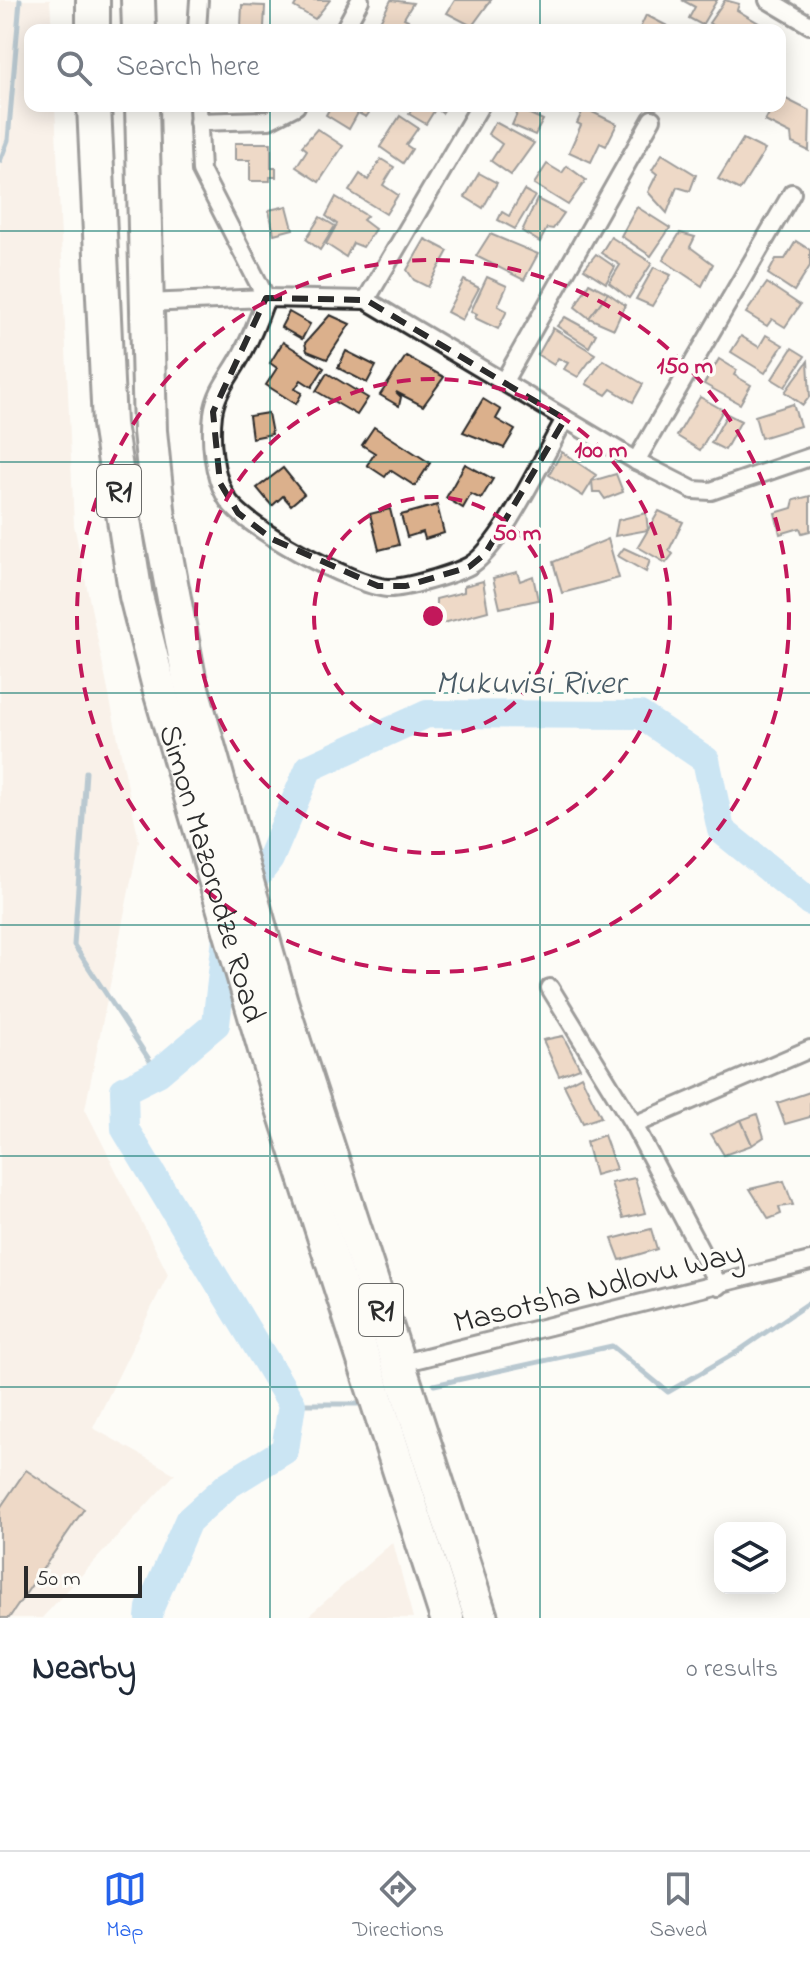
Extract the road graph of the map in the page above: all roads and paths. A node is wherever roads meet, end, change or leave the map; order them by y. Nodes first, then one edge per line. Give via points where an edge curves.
1 (93, 0) edge
2 (138, 0) edge
3 (199, 0) edge
4 (360, 0) edge
5 (768, 0) edge
6 (93, 24) edge
7 (139, 24) edge
8 (197, 24) edge
9 (347, 24) edge
10 (810, 25) edge
11 (94, 112) edge
12 (142, 112) edge
13 (284, 112) edge
14 (476, 112) edge
15 (198, 114) edge
16 (652, 119) dead end
17 (792, 193) dead end
18 (266, 298) junction
19 (366, 300) junction
20 (146, 303) junction
21 (504, 381) junction
22 (565, 419) junction
23 (810, 457) edge
24 (636, 461) junction
25 (550, 988) dead end
26 (268, 1008) junction
27 (810, 1049) edge
28 (634, 1125) junction
29 (810, 1261) edge
30 (719, 1286) junction
31 (398, 1364) junction
32 (447, 1618) edge
33 (481, 1618) edge

1 - 6 highway
2 - 7 highway
3 - 8 street
4 - 9 street
5 - 10 street
11 - 26 highway, Simon Mazorodze Road / R1 via 109,424 136,596 210,865
12 - 20 highway, R1
13 - 15 street via 269,120
14 - 19 street
15 - 18 street via 201,171
16 - 21 street
17 - 24 street
18 - 19 street
18 - 20 street
18 - 22 street via 213,412 220,483 226,498 255,528 378,586 391,589 469,567 485,554
19 - 21 street
20 - 26 highway, Simon Mazorodze Road / R1 via 159,519 189,678 241,855
21 - 22 street
22 - 24 street
23 - 24 street via 711,491 693,490
25 - 28 street
26 - 31 highway, Simon Mazorodze Road / R1
26 - 32 highway, Simon Mazorodze Road / R1
27 - 28 street
28 - 30 street
29 - 30 street, Masotsha Ndlovu Way
30 - 31 street, Masotsha Ndlovu Way
31 - 33 highway, Simon Mazorodze Road / R1

